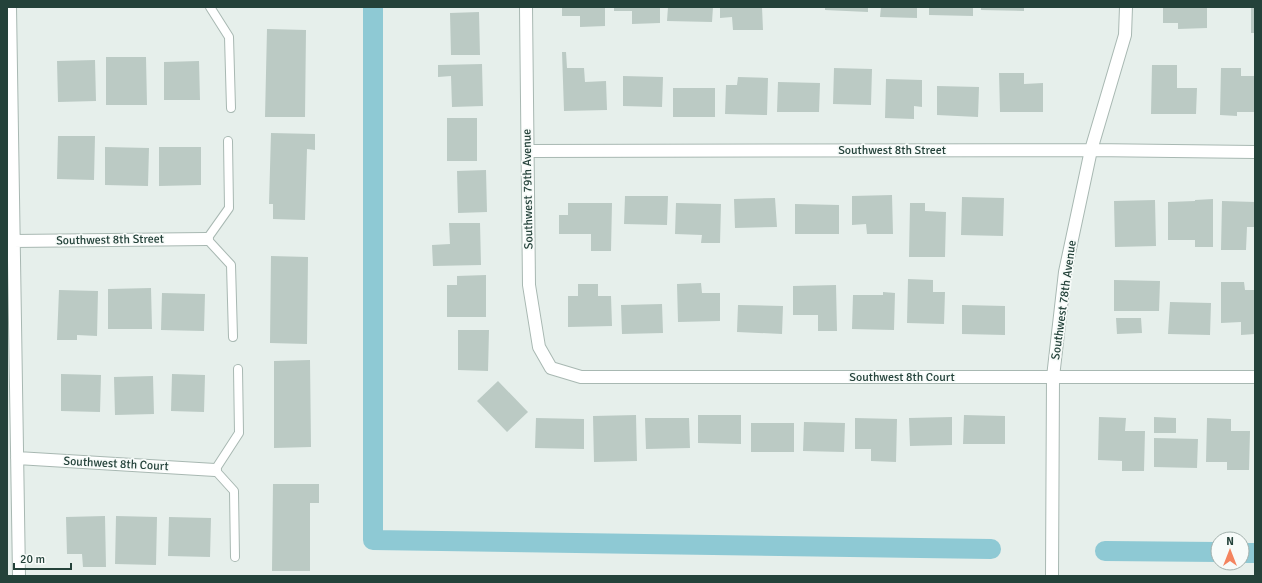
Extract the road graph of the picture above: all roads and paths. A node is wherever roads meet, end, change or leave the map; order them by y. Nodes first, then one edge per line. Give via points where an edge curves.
1 (10, 7) edge
2 (210, 7) edge
3 (526, 7) edge
4 (1126, 7) edge
5 (231, 108) dead end
6 (228, 141) dead end
7 (1092, 150) junction
8 (528, 151) junction
9 (1255, 152) edge
10 (207, 239) junction
11 (13, 241) junction
12 (233, 336) dead end
13 (551, 368) joint
14 (238, 369) dead end
15 (1053, 377) junction
16 (1255, 378) edge
17 (17, 458) junction
18 (215, 470) junction
19 (235, 557) dead end
20 (19, 576) edge
21 (1052, 576) edge

1 - 11 street
2 - 5 lane via 229,37
3 - 8 street, Southwest 79th Avenue
4 - 7 street, Southwest 78th Avenue via 1125,35
6 - 10 lane via 229,208
7 - 8 street, Southwest 8th Street
7 - 9 street, Southwest 8th Street
7 - 15 street, Southwest 78th Avenue via 1065,272
8 - 13 street, Southwest 79th Avenue via 529,285 539,347
10 - 11 street, Southwest 8th Street
10 - 12 lane via 231,265
11 - 17 street
13 - 15 street, Southwest 8th Court via 581,376
14 - 18 lane via 239,433
15 - 16 street, Southwest 8th Court
15 - 21 street, Southwest 78th Avenue
17 - 18 street, Southwest 8th Court
17 - 20 street
18 - 19 lane via 234,491

